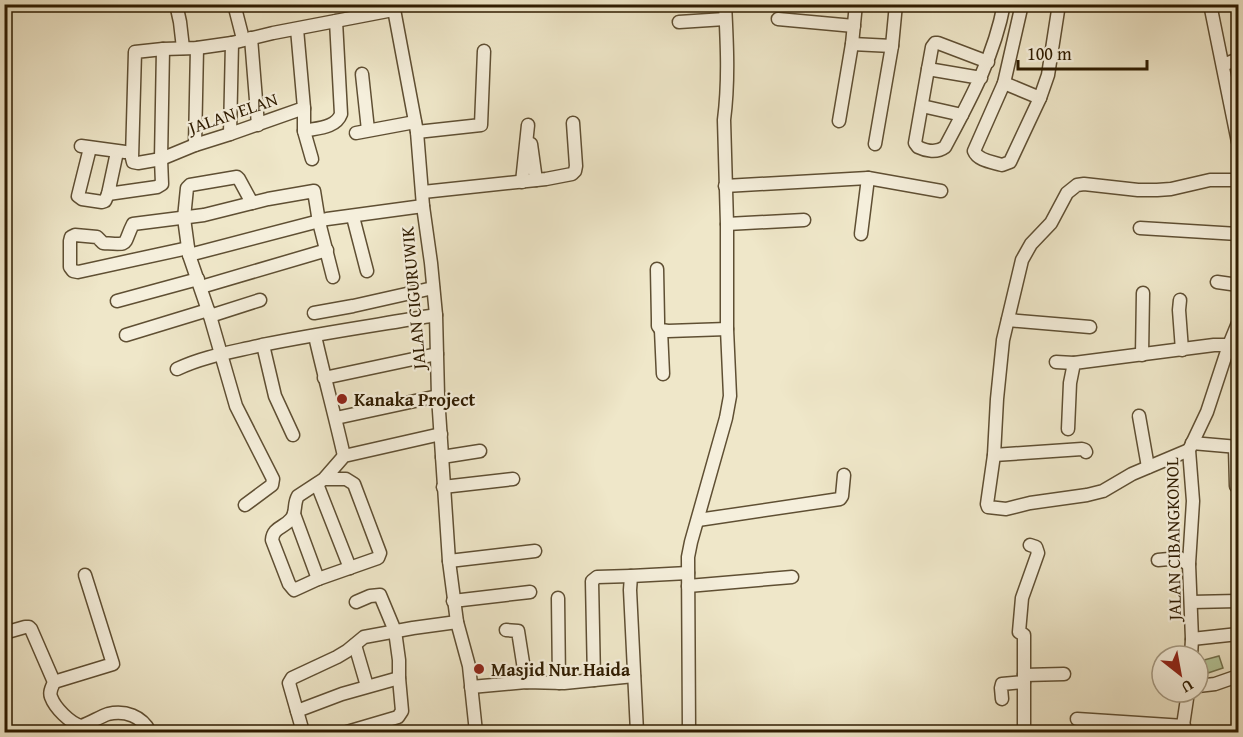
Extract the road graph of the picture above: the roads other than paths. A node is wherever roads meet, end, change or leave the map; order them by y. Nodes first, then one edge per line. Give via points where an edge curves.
1 (176, 4) edge
2 (234, 4) edge
3 (725, 4) edge
4 (856, 4) edge
5 (896, 4) edge
6 (1004, 4) edge
7 (1022, 4) edge
8 (1059, 4) edge
9 (1210, 4) edge
10 (393, 7) edge
11 (726, 19) junction
12 (778, 19) dead end
13 (336, 21) junction
14 (679, 22) dead end
15 (854, 26) junction
16 (297, 29) junction
17 (242, 40) junction
18 (852, 44) junction
19 (892, 46) junction
20 (183, 48) junction
21 (197, 48) junction
22 (163, 49) junction
23 (484, 51) dead end
24 (1239, 59) edge
25 (988, 62) junction
26 (1223, 65) junction
27 (928, 69) junction
28 (362, 75) dead end
29 (981, 78) junction
30 (1004, 83) junction
31 (1040, 98) junction
32 (922, 106) junction
33 (304, 108) junction
34 (962, 115) junction
35 (839, 121) dead end
36 (573, 123) dead end
37 (258, 125) junction
38 (416, 127) junction
39 (304, 131) junction
40 (230, 134) junction
41 (1239, 142) edge
42 (875, 144) dead end
43 (195, 145) junction
44 (117, 152) junction
45 (133, 157) junction
46 (160, 159) junction
47 (312, 159) dead end
48 (868, 178) junction
49 (536, 180) junction
50 (1239, 180) edge
51 (522, 182) junction
52 (725, 186) junction
53 (941, 191) dead end
54 (423, 192) junction
55 (108, 194) junction
56 (252, 203) junction
57 (423, 206) junction
58 (353, 217) junction
59 (184, 218) junction
60 (804, 220) dead end
61 (319, 222) junction
62 (727, 224) junction
63 (1140, 228) dead end
64 (861, 234) dead end
65 (1239, 234) edge
66 (327, 250) junction
67 (188, 251) junction
68 (657, 269) dead end
69 (367, 271) dead end
70 (333, 278) dead end
71 (1216, 282) dead end
72 (199, 283) junction
73 (1239, 285) edge
74 (433, 288) junction
75 (1143, 293) dead end
76 (260, 300) dead end
77 (1180, 300) dead end
78 (117, 301) dead end
79 (209, 313) junction
80 (314, 313) dead end
81 (436, 315) junction
82 (1008, 320) junction
83 (1239, 323) edge
84 (1090, 327) dead end
85 (727, 329) junction
86 (662, 330) junction
87 (126, 336) dead end
88 (315, 336) junction
89 (263, 345) junction
90 (1229, 345) junction
91 (1182, 350) junction
92 (220, 354) junction
93 (436, 354) junction
94 (1142, 355) junction
95 (1056, 362) dead end
96 (1074, 363) junction
97 (177, 369) dead end
98 (663, 374) dead end
99 (324, 378) junction
100 (438, 396) junction
101 (1139, 416) dead end
102 (336, 418) junction
103 (1068, 429) dead end
104 (441, 434) junction
105 (292, 435) dead end
106 (1191, 447) junction
107 (1237, 447) edge
108 (480, 452) dead end
109 (1086, 452) dead end
110 (994, 455) junction
111 (344, 456) junction
112 (442, 457) junction
113 (1148, 467) junction
114 (844, 474) dead end
115 (513, 479) dead end
116 (320, 481) junction
117 (1236, 486) dead end
118 (443, 487) junction
119 (245, 505) dead end
120 (294, 514) junction
121 (698, 520) junction
122 (1030, 544) dead end
123 (535, 551) dead end
124 (1158, 560) dead end
125 (449, 561) junction
126 (1190, 564) junction
127 (350, 568) junction
128 (688, 573) junction
129 (85, 575) dead end
130 (631, 576) junction
131 (792, 577) dead end
132 (318, 579) junction
133 (688, 586) junction
134 (530, 592) dead end
135 (558, 598) dead end
136 (453, 601) junction
137 (1239, 601) edge
138 (356, 602) dead end
139 (1191, 602) junction
140 (457, 622) junction
141 (506, 630) dead end
142 (395, 631) junction
143 (4, 633) edge
144 (1239, 634) edge
145 (1192, 639) junction
146 (1192, 644) edge
147 (355, 645) junction
148 (1064, 674) dead end
149 (634, 676) junction
150 (1239, 676) edge
151 (399, 678) junction
152 (1024, 679) junction
153 (594, 680) junction
154 (54, 682) junction
155 (526, 682) junction
156 (559, 682) junction
157 (1210, 685) edge
158 (367, 686) junction
159 (471, 687) junction
160 (1002, 699) dead end
161 (1186, 704) edge
162 (297, 711) junction
163 (1077, 719) dead end
164 (382, 728) edge
165 (1183, 729) edge
166 (150, 732) edge
167 (303, 732) edge
168 (347, 732) edge
169 (476, 732) edge
170 (637, 732) edge
171 (690, 732) edge
172 (1024, 732) edge

1 - 20 street
2 - 17 street
3 - 11 street
4 - 15 street
5 - 19 street
6 - 25 street
7 - 30 street
8 - 31 street via 1048,75
9 - 26 street
10 - 13 street
10 - 38 street, JALAN CIGURUWIK
11 - 14 street
11 - 52 street
12 - 15 street
13 - 16 street
13 - 39 street via 340,118 333,124
15 - 18 street
16 - 17 street
16 - 33 street, JALAN ELAN
17 - 21 street
17 - 37 street
17 - 40 street
18 - 19 street
18 - 35 street
19 - 42 street
20 - 21 street
20 - 22 street
21 - 43 street
22 - 45 street via 135,52
22 - 46 street
23 - 38 street via 481,125
24 - 26 street
25 - 27 street via 934,43
25 - 29 street
26 - 41 street
27 - 29 street
27 - 32 street
28 - 38 street via 362,132
29 - 34 street
30 - 31 street
30 - 31 street via 974,151 981,158 1002,165 1010,162
32 - 34 street
32 - 34 street via 915,143 920,149 935,151 945,147
33 - 37 street, JALAN ELAN
33 - 39 street
36 - 49 street via 575,171
37 - 40 street, JALAN ELAN
38 - 54 street, JALAN CIGURUWIK
39 - 47 street
40 - 43 street, JALAN ELAN
43 - 46 street, JALAN ELAN
44 - 45 street, JALAN ELAN
44 - 55 street
44 - 55 street, JALAN ELAN via 85,147 78,196 102,202
45 - 46 street, JALAN ELAN via 138,163
46 - 55 street via 163,182 159,187
48 - 52 street
48 - 53 street
48 - 64 street
49 - 51 street
49 - 51 street via 528,125
50 - 82 street via 1210,180 1157,190 1077,184 1026,251
51 - 54 street
52 - 62 street
54 - 57 street, JALAN CIGURUWIK
56 - 59 street
56 - 59 street via 237,177 190,185 185,193
56 - 61 street via 313,190
57 - 58 street
57 - 74 street, JALAN CIGURUWIK
58 - 61 street
58 - 69 street
59 - 67 street
59 - 67 street via 133,224 122,244 104,243 98,237 73,236 70,267 78,272
60 - 62 street
61 - 66 street
61 - 67 street
62 - 85 street
63 - 65 street
66 - 70 street
66 - 72 street
67 - 72 street
68 - 86 street via 658,326
71 - 73 street
72 - 78 street
72 - 79 street
74 - 80 street
74 - 81 street, JALAN CIGURUWIK
75 - 94 street
76 - 79 street
77 - 91 street
79 - 87 street
79 - 92 street
81 - 88 street
81 - 93 street, JALAN CIGURUWIK
82 - 84 street
82 - 110 street
83 - 90 street, JALAN CIBANGKONOL
85 - 86 street
85 - 121 street via 729,406
86 - 98 street
88 - 89 street
88 - 99 street
89 - 92 street
89 - 105 street via 275,396
90 - 91 street
90 - 106 street, JALAN CIBANGKONOL
91 - 94 street
92 - 97 street
92 - 119 street via 236,406 273,479 272,485
93 - 99 street
93 - 100 street, JALAN CIGURUWIK
94 - 96 street
95 - 96 street
96 - 103 street
99 - 102 street
100 - 102 street
100 - 104 street, JALAN CIGURUWIK
101 - 113 street
102 - 111 street
104 - 111 street
104 - 112 street, JALAN CIGURUWIK
106 - 107 street
106 - 113 street
106 - 126 street, JALAN CIBANGKONOL
107 - 117 street
108 - 112 street
109 - 110 street via 1082,449
110 - 113 street via 987,504 999,509 1103,491
111 - 116 street
112 - 118 street, JALAN CIGURUWIK
114 - 121 street via 840,499
115 - 118 street
116 - 120 street via 295,500
116 - 127 street
116 - 127 street via 346,479 354,484 380,553 378,558
118 - 125 street, JALAN CIGURUWIK
120 - 132 street
120 - 132 street via 274,532 273,544 292,589
121 - 128 street via 688,556
122 - 152 street via 1036,546 1038,553 1022,598 1018,632 1024,635
123 - 125 street
124 - 126 street via 1180,558
125 - 136 street, JALAN CIGURUWIK
126 - 139 street, JALAN CIBANGKONOL
127 - 132 street
128 - 130 street
128 - 133 street
129 - 154 street via 113,664
130 - 149 street
130 - 153 street via 597,577 591,583
131 - 133 street
133 - 171 street
134 - 136 street
135 - 156 street
136 - 140 street, JALAN CIGURUWIK
137 - 139 street
138 - 142 street via 380,595
139 - 145 street, JALAN CIBANGKONOL
140 - 142 street
140 - 159 street, JALAN CIGURUWIK
141 - 155 street via 518,631
142 - 147 street via 364,637
142 - 151 street
143 - 154 street via 29,627
144 - 145 street
145 - 146 street, JALAN CIBANGKONOL
147 - 158 street
147 - 162 street via 292,678 289,683
148 - 152 street
149 - 153 street
149 - 170 street
150 - 157 street
151 - 158 street
151 - 164 street via 401,715
152 - 160 street via 1002,684
152 - 172 street
153 - 156 street
154 - 166 street via 51,697 76,725 124,713 141,720
155 - 156 street
155 - 159 street
158 - 162 street
159 - 169 street, JALAN CIGURUWIK
161 - 165 street
162 - 167 street
163 - 165 street
164 - 168 street

